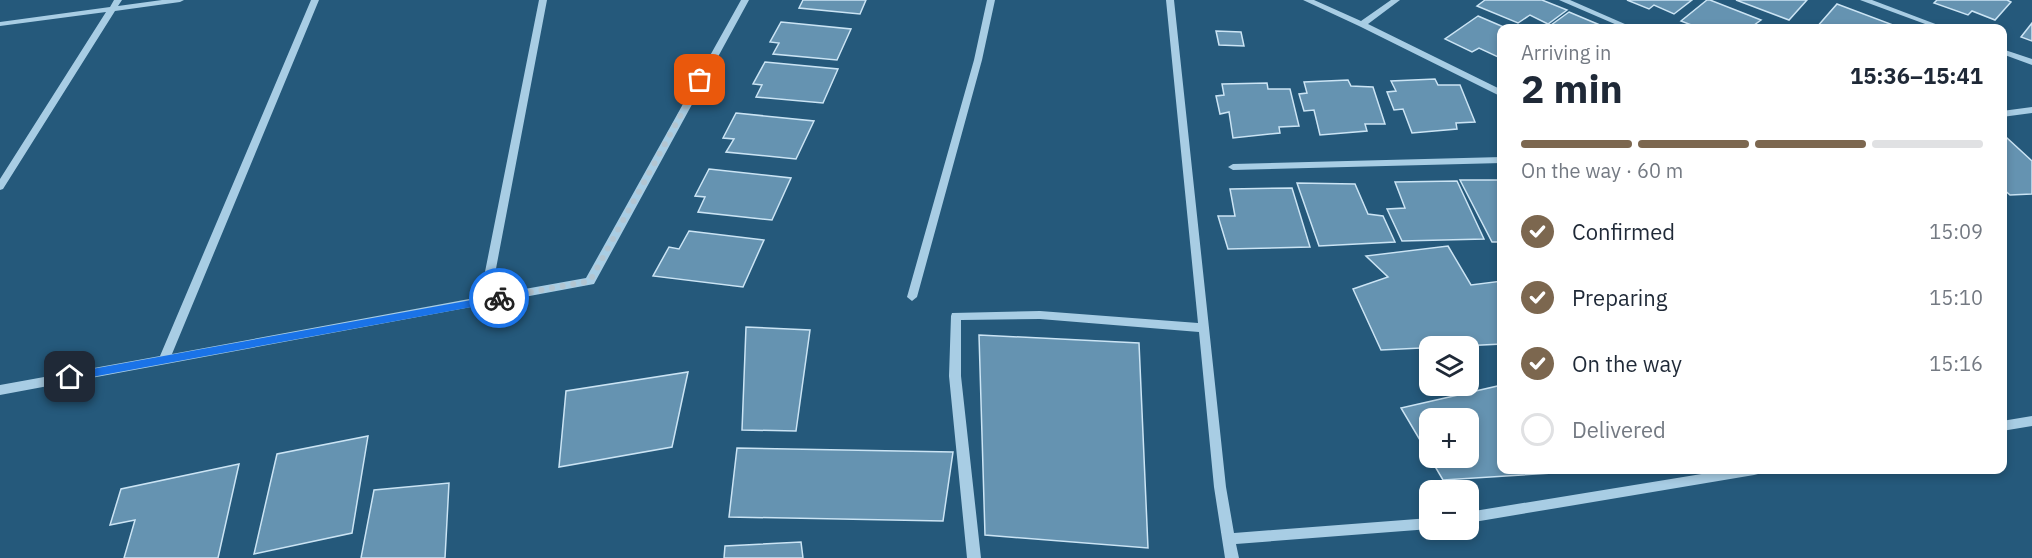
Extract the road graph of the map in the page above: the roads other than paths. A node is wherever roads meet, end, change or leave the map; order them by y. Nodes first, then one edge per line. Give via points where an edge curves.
1 (118, 0) edge
2 (180, 0) edge
3 (315, 0) edge
4 (543, 0) edge
5 (745, 0) edge
6 (991, 0) edge
7 (1170, 0) edge
8 (1307, 0) edge
9 (1396, 0) edge
10 (1563, 0) edge
11 (1864, 0) edge
12 (112, 9) junction
13 (0, 24) edge
14 (1362, 24) junction
15 (1620, 24) edge
16 (1931, 24) edge
17 (2007, 53) edge
18 (2032, 62) edge
19 (1497, 92) edge
20 (2032, 110) edge
21 (2007, 113) edge
22 (1497, 160) edge
23 (1233, 167) dead end
24 (0, 187) edge
25 (912, 297) dead end
26 (485, 301) junction
27 (1203, 328) junction
28 (164, 360) junction
29 (0, 390) edge
30 (2032, 421) edge
31 (2007, 425) edge
32 (1730, 474) edge
33 (1479, 516) edge
34 (1419, 524) edge
35 (1229, 539) junction
36 (974, 558) edge
37 (1232, 558) edge

1 - 12 street
2 - 12 street
3 - 28 street
4 - 26 street
5 - 26 street via 590,281
6 - 25 street
7 - 27 street
8 - 14 street
9 - 14 street
10 - 15 street
11 - 16 street
12 - 13 street
12 - 24 street
14 - 19 street
17 - 18 street
20 - 21 street
22 - 23 street
26 - 28 street
27 - 35 street
27 - 36 street via 1040,315 956,316 955,376
28 - 29 street
30 - 31 street
32 - 33 street
34 - 35 street
35 - 37 street

